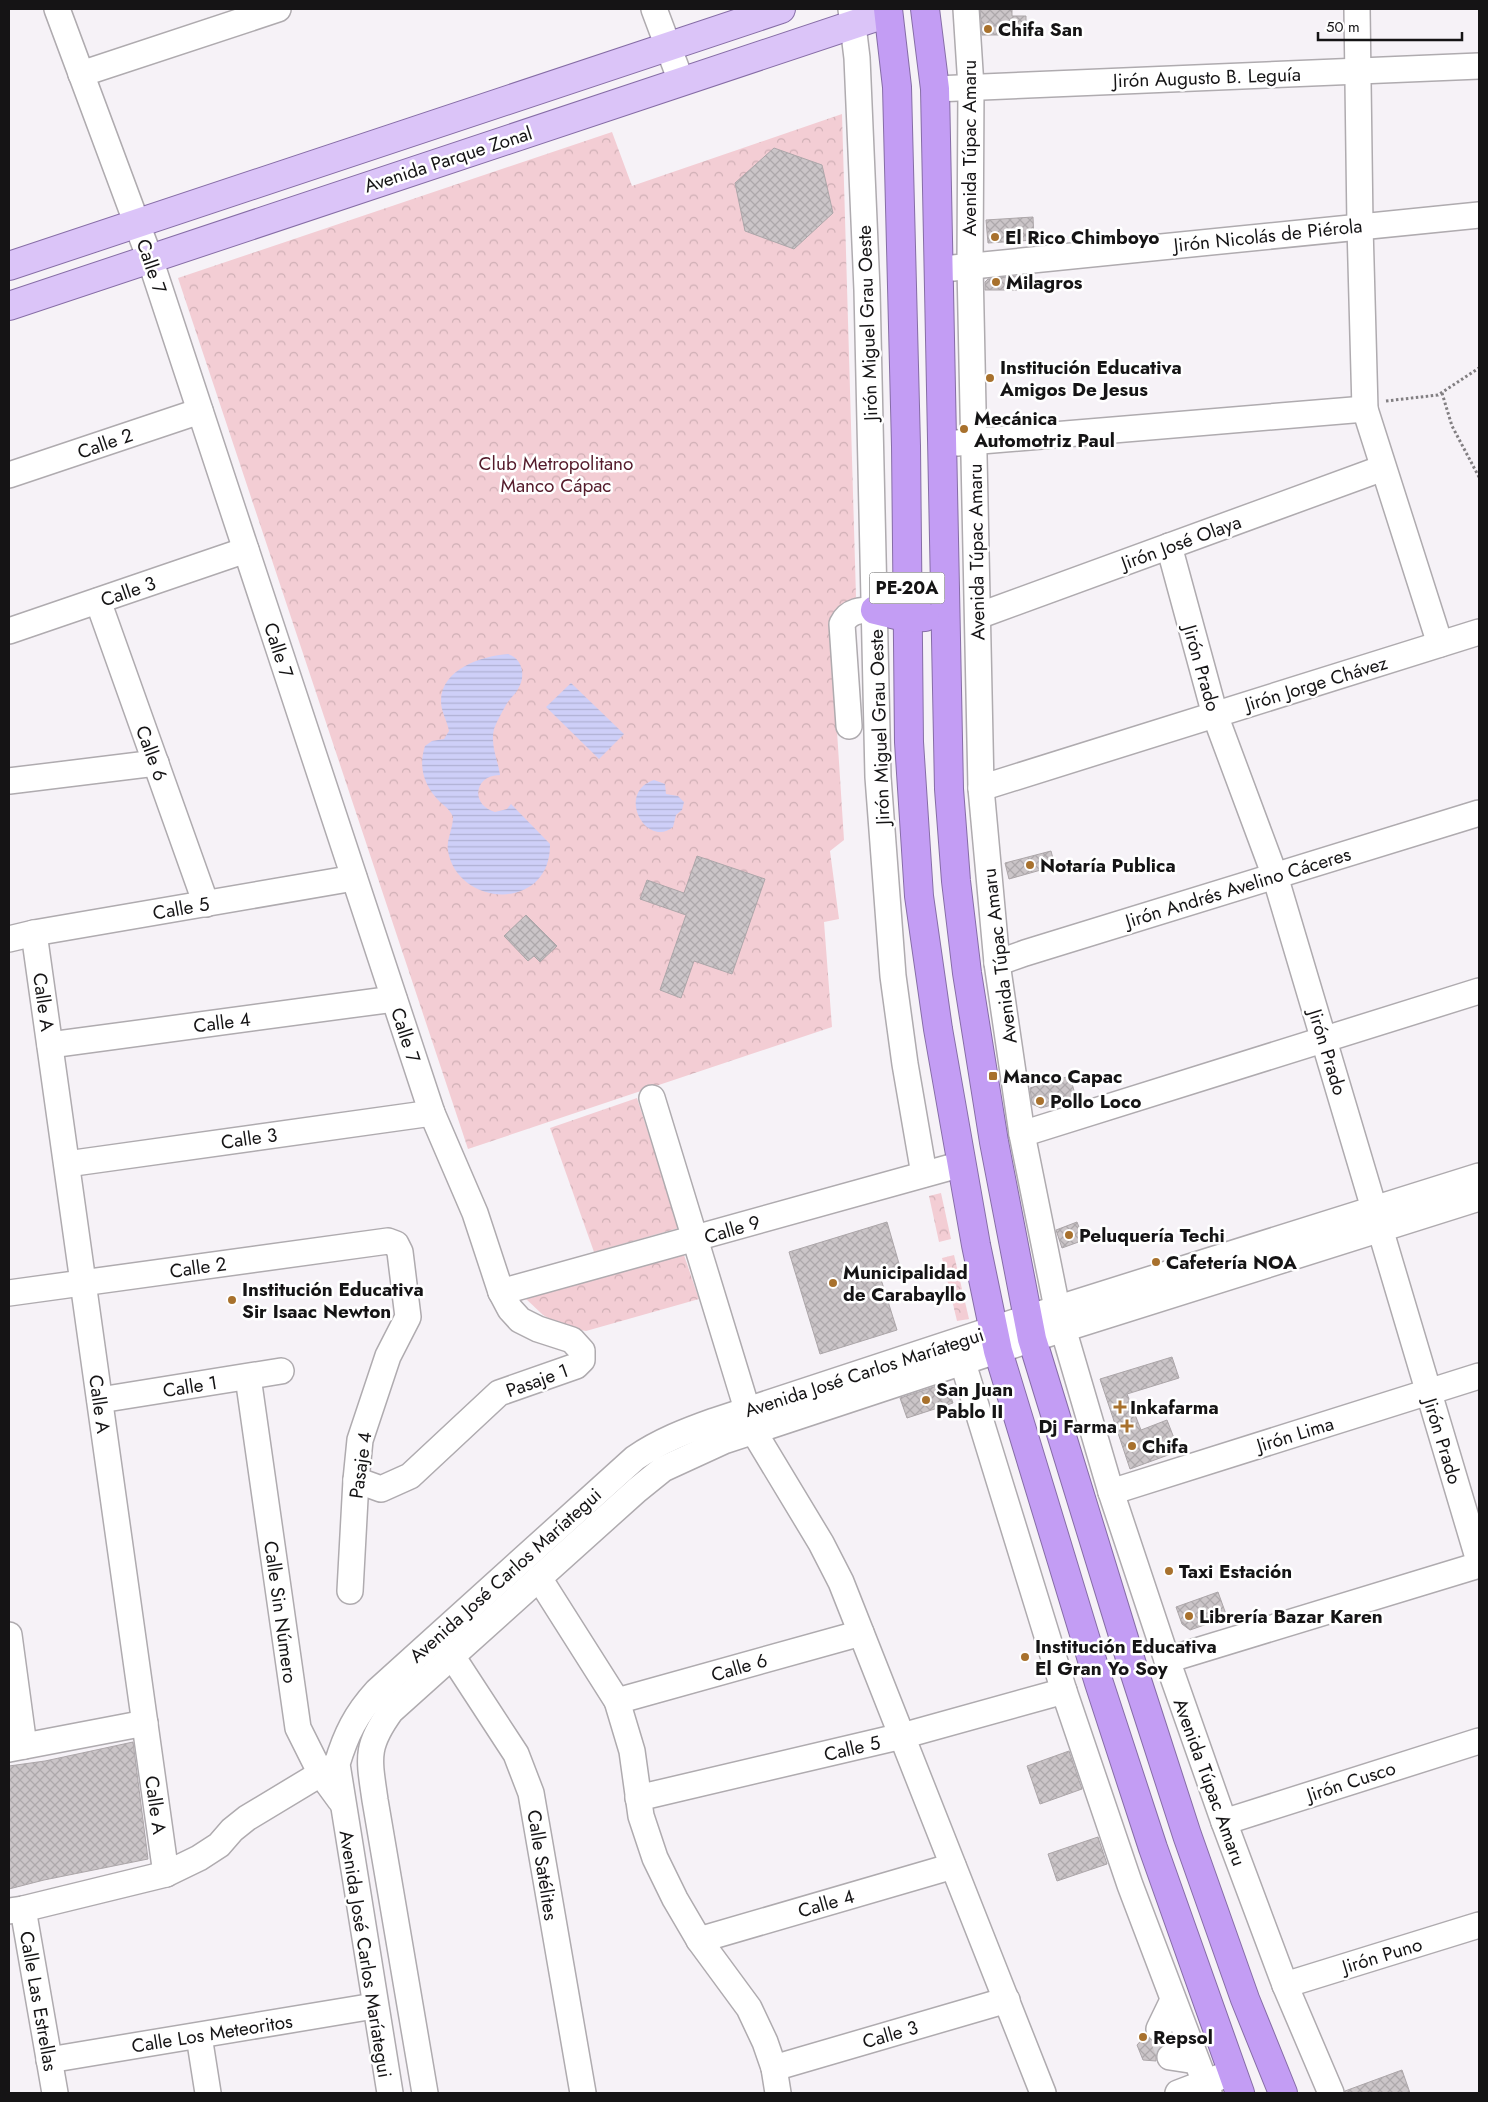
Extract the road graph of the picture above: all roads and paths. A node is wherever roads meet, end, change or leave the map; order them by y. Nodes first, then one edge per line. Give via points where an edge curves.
1 (57, 9) edge
2 (278, 9) edge
3 (654, 9) edge
4 (781, 9) edge
5 (925, 9) edge
6 (966, 9) edge
7 (1357, 9) edge
8 (888, 11) edge
9 (852, 16) edge
10 (213, 19) edge
11 (668, 46) junction
12 (1479, 66) edge
13 (1357, 71) junction
14 (81, 74) junction
15 (681, 82) junction
16 (971, 87) junction
17 (936, 89) junction
18 (1479, 215) edge
19 (137, 224) junction
20 (1360, 226) junction
21 (150, 259) junction
22 (9, 266) edge
23 (970, 266) junction
24 (938, 269) junction
25 (9, 306) edge
26 (1479, 368) edge
27 (1442, 392) junction
28 (1365, 406) junction
29 (200, 411) junction
30 (973, 441) junction
31 (942, 445) junction
32 (1384, 468) junction
33 (9, 475) edge
34 (1479, 477) edge
35 (1169, 546) junction
36 (246, 550) junction
37 (98, 601) junction
38 (875, 610) junction
39 (945, 616) junction
40 (978, 616) junction
41 (908, 618) junction
42 (9, 631) edge
43 (1479, 632) edge
44 (1440, 644) junction
45 (1215, 715) junction
46 (849, 726) dead end
47 (156, 763) junction
48 (9, 781) edge
49 (981, 788) junction
50 (1479, 813) edge
51 (1275, 876) junction
52 (354, 878) junction
53 (206, 904) junction
54 (34, 933) junction
55 (9, 940) edge
56 (997, 963) junction
57 (1479, 991) edge
58 (394, 999) junction
59 (1324, 1040) junction
60 (50, 1044) junction
61 (652, 1098) dead end
62 (432, 1112) junction
63 (1022, 1134) junction
64 (67, 1164) junction
65 (962, 1164) junction
66 (924, 1174) junction
67 (1479, 1176) edge
68 (1479, 1198) edge
69 (1377, 1219) junction
70 (696, 1239) junction
71 (83, 1283) junction
72 (501, 1292) junction
73 (9, 1293) edge
74 (408, 1317) joint
75 (1061, 1319) junction
76 (1030, 1329) junction
77 (996, 1340) junction
78 (959, 1352) junction
79 (281, 1371) dead end
80 (1479, 1376) edge
81 (248, 1377) junction
82 (1429, 1392) junction
83 (100, 1400) junction
84 (751, 1421) junction
85 (356, 1480) junction
86 (1111, 1492) junction
87 (1479, 1563) edge
88 (539, 1578) junction
89 (350, 1591) dead end
90 (861, 1633) junction
91 (9, 1635) edge
92 (452, 1656) junction
93 (1167, 1660) junction
94 (1134, 1671) junction
95 (1099, 1683) junction
96 (1064, 1691) junction
97 (617, 1701) junction
98 (145, 1723) junction
99 (902, 1736) junction
100 (1479, 1741) edge
101 (16, 1747) edge
102 (370, 1761) junction
103 (329, 1769) junction
104 (638, 1798) junction
105 (375, 1800) junction
106 (342, 1803) junction
107 (1224, 1822) junction
108 (953, 1866) junction
109 (166, 1874) junction
110 (16, 1910) edge
111 (1479, 1925) edge
112 (698, 1940) junction
113 (1285, 1985) junction
114 (1007, 2000) junction
115 (1173, 2000) junction
116 (374, 2006) junction
117 (1159, 2029) dead end
118 (199, 2036) junction
119 (1170, 2057) tunnel mouth
120 (49, 2060) junction
121 (774, 2068) junction
122 (1203, 2079) edge
123 (1236, 2083) edge
124 (55, 2093) edge
125 (208, 2093) edge
126 (390, 2093) edge
127 (425, 2093) edge
128 (583, 2093) edge
129 (778, 2093) edge
130 (1044, 2093) edge
131 (1178, 2093) edge
132 (1284, 2093) edge
133 (1331, 2093) edge

1 - 14 street, Calle 7
2 - 10 street
3 - 11 street
4 - 11 main road, Avenida Parque Zonal
5 - 17 highway, Avenida Túpac Amaru / PE-20A
6 - 16 street, Avenida Túpac Amaru
7 - 13 street
8 - 9 main road, Avenida Parque Zonal
8 - 41 highway, PE-20A via 897,87
9 - 15 main road, Avenida Parque Zonal
9 - 38 street, Jirón Miguel Grau Oeste via 861,142
10 - 14 street
11 - 15 street
11 - 19 main road, Avenida Parque Zonal
12 - 13 street, Jirón Augusto B. Leguía
13 - 16 street, Jirón Augusto B. Leguía
13 - 20 street
14 - 19 street, Calle 7
15 - 21 main road, Avenida Parque Zonal
16 - 17 street, Jirón Augusto B. Leguía
16 - 23 street, Avenida Túpac Amaru
17 - 24 highway, Avenida Túpac Amaru / PE-20A
18 - 20 street, Jirón Nicolás de Piérola
19 - 21 street, Calle 7
19 - 22 main road, Avenida Parque Zonal
20 - 23 street, Jirón Nicolás de Piérola
20 - 28 street
21 - 25 main road, Avenida Parque Zonal
21 - 29 street, Calle 7
23 - 24 street, Jirón Nicolás de Piérola
23 - 30 street, Avenida Túpac Amaru
24 - 31 highway, Avenida Túpac Amaru / PE-20A
26 - 27 path
27 - 28 path
27 - 34 path via 1452,426
28 - 30 street
28 - 32 street
29 - 33 street, Calle 2
29 - 36 street, Calle 7
30 - 31 street
30 - 40 street, Avenida Túpac Amaru
31 - 39 highway, Avenida Túpac Amaru / PE-20A
32 - 35 street, Jirón José Olaya
32 - 44 street
35 - 40 street, Jirón José Olaya
35 - 45 street, Jirón Prado
36 - 37 street, Calle 3
36 - 52 street, Calle 7
37 - 42 street, Calle 3
37 - 47 street, Calle 6
38 - 41 highway
38 - 46 street via 855,610 842,624
38 - 66 street, Jirón Miguel Grau Oeste via 878,776 893,976
39 - 41 highway
39 - 76 highway, Avenida Túpac Amaru / PE-20A via 949,790 956,881 994,1142
40 - 49 street, Avenida Túpac Amaru
41 - 65 highway, PE-20A via 909,742 919,896
43 - 44 street, Jirón Jorge Chávez
44 - 45 street, Jirón Jorge Chávez
45 - 49 street, Jirón Jorge Chávez
45 - 51 street, Jirón Prado
47 - 48 street
47 - 53 street, Calle 6
49 - 56 street, Avenida Túpac Amaru
50 - 51 street, Jirón Andrés Avelino Cáceres
51 - 56 street, Jirón Andrés Avelino Cáceres
51 - 59 street, Jirón Prado
52 - 53 street, Calle 5
52 - 58 street, Calle 7
53 - 54 street, Calle 5
54 - 55 street, Calle 5
54 - 60 street, Calle A
56 - 63 street, Avenida Túpac Amaru
57 - 59 street
58 - 60 street, Calle 4
58 - 62 street, Calle 7
59 - 63 street
59 - 69 street, Jirón Prado
60 - 64 street, Calle A
61 - 70 street
62 - 64 street, Calle 3
62 - 72 street, Calle 7 via 475,1213
63 - 75 street, Avenida Túpac Amaru
64 - 71 street, Calle A
65 - 66 street, Calle 9
65 - 77 highway, PE-20A
66 - 70 street, Calle 9
67 - 69 street
68 - 69 street
69 - 75 street, Avenida José Carlos Maríategui
69 - 82 street, Jirón Prado
70 - 72 street, Calle 9
70 - 84 street
71 - 73 street, Calle 2
71 - 74 street, Calle 2 via 388,1241 396,1244 400,1252
71 - 83 street, Calle A
72 - 85 street, Pasaje 1 via 510,1310 520,1320 572,1340 582,1351 582,1360 576,1366 499,1393 410,1476 381,1488
74 - 85 street, Pasaje 4 via 388,1356 360,1440
75 - 76 street, Avenida José Carlos Maríategui
75 - 86 street, Avenida Túpac Amaru
76 - 77 street, Avenida José Carlos Maríategui
76 - 94 highway, Avenida Túpac Amaru / PE-20A
77 - 78 street, Avenida José Carlos Maríategui
77 - 95 highway, PE-20A
78 - 84 street, Avenida José Carlos Maríategui
78 - 96 street
79 - 81 street, Calle 1
80 - 82 street, Jirón Lima
81 - 83 street, Calle 1
81 - 103 street, Calle Sin Número via 298,1728
82 - 86 street, Jirón Lima
82 - 87 street, Jirón Prado
83 - 98 street, Calle A
84 - 88 street, Avenida José Carlos Maríategui via 724,1441 663,1469
84 - 90 street via 821,1542
84 - 103 street, Avenida José Carlos Maríategui via 677,1434 636,1458 377,1691 362,1708
85 - 89 street, Pasaje 4
86 - 93 street, Avenida Túpac Amaru
87 - 93 street
88 - 92 street, Avenida José Carlos Maríategui
88 - 97 street
90 - 97 street, Calle 6
90 - 99 street
91 - 101 street
92 - 102 street, Avenida José Carlos Maríategui via 392,1711 379,1728 372,1744
92 - 128 street, Calle Satélites via 516,1754 527,1780
93 - 107 street, Avenida Túpac Amaru
94 - 95 highway
94 - 132 highway, Avenida Túpac Amaru / PE-20A via 1215,1917
95 - 123 highway, PE-20A
96 - 99 street, Calle 5
96 - 115 street
97 - 104 street via 632,1751
98 - 101 street
98 - 109 street, Calle A
99 - 104 street, Calle 5
99 - 108 street
100 - 107 street, Jirón Cusco
102 - 103 street
102 - 105 street, Avenida José Carlos Maríategui
103 - 106 street, Calle Sin Número
103 - 109 street via 247,1818 219,1845 199,1858
104 - 112 street via 655,1858
105 - 106 street
105 - 127 street, Avenida José Carlos Maríategui
106 - 116 street, Avenida José Carlos Maríategui
107 - 113 street, Avenida Túpac Amaru
108 - 112 street, Calle 4
108 - 114 street
109 - 110 street
110 - 120 street, Calle Las Estrellas
111 - 113 street, Jirón Puno
112 - 121 street via 749,2008
113 - 133 street, Avenida Túpac Amaru
114 - 121 street, Calle 3
114 - 130 street
115 - 117 street
115 - 122 street
116 - 118 street, Calle Los Meteoritos
116 - 126 street, Avenida José Carlos Maríategui
118 - 120 street, Calle Los Meteoritos
118 - 125 street
119 - 122 street
120 - 124 street, Calle Las Estrellas
121 - 129 street
122 - 123 street
122 - 131 street

